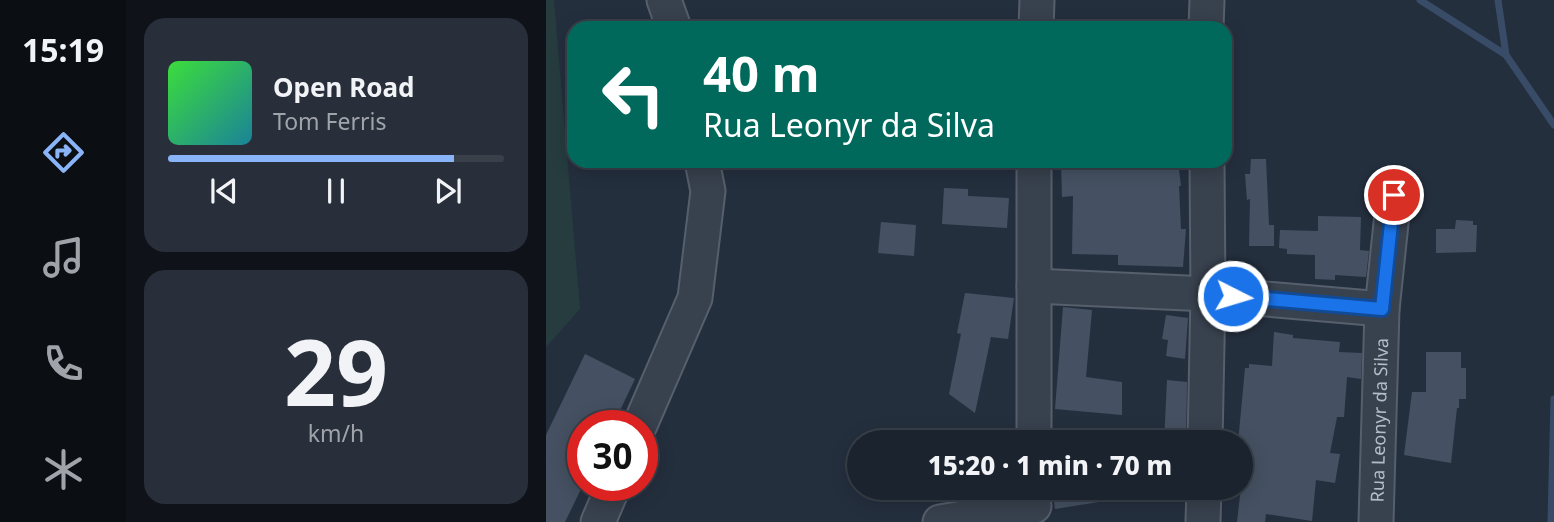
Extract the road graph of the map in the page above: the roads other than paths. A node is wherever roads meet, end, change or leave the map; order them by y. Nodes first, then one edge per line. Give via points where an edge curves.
1 (664, 0) edge
2 (1037, 0) edge
3 (1207, 0) edge
4 (672, 21) edge
5 (1036, 21) edge
6 (1206, 21) edge
7 (703, 168) edge
8 (1034, 168) edge
9 (1207, 168) edge
10 (1394, 195) dead end
11 (1034, 286) junction
12 (1208, 294) junction
13 (1382, 309) junction
14 (646, 410) edge
15 (1034, 430) edge
16 (1205, 430) edge
17 (1204, 500) edge
18 (607, 501) edge
19 (1033, 505) edge
20 (598, 522) edge
21 (940, 522) edge
22 (1203, 522) edge
23 (1376, 522) edge

1 - 4 street
2 - 5 street
3 - 6 street
7 - 14 street via 708,191 695,298
8 - 11 street
9 - 12 street
10 - 13 street, Rua Leonyr da Silva
11 - 12 street
11 - 15 street
12 - 13 street
12 - 16 street
13 - 23 street, Rua Leonyr da Silva
17 - 22 street
18 - 20 street
19 - 21 street

